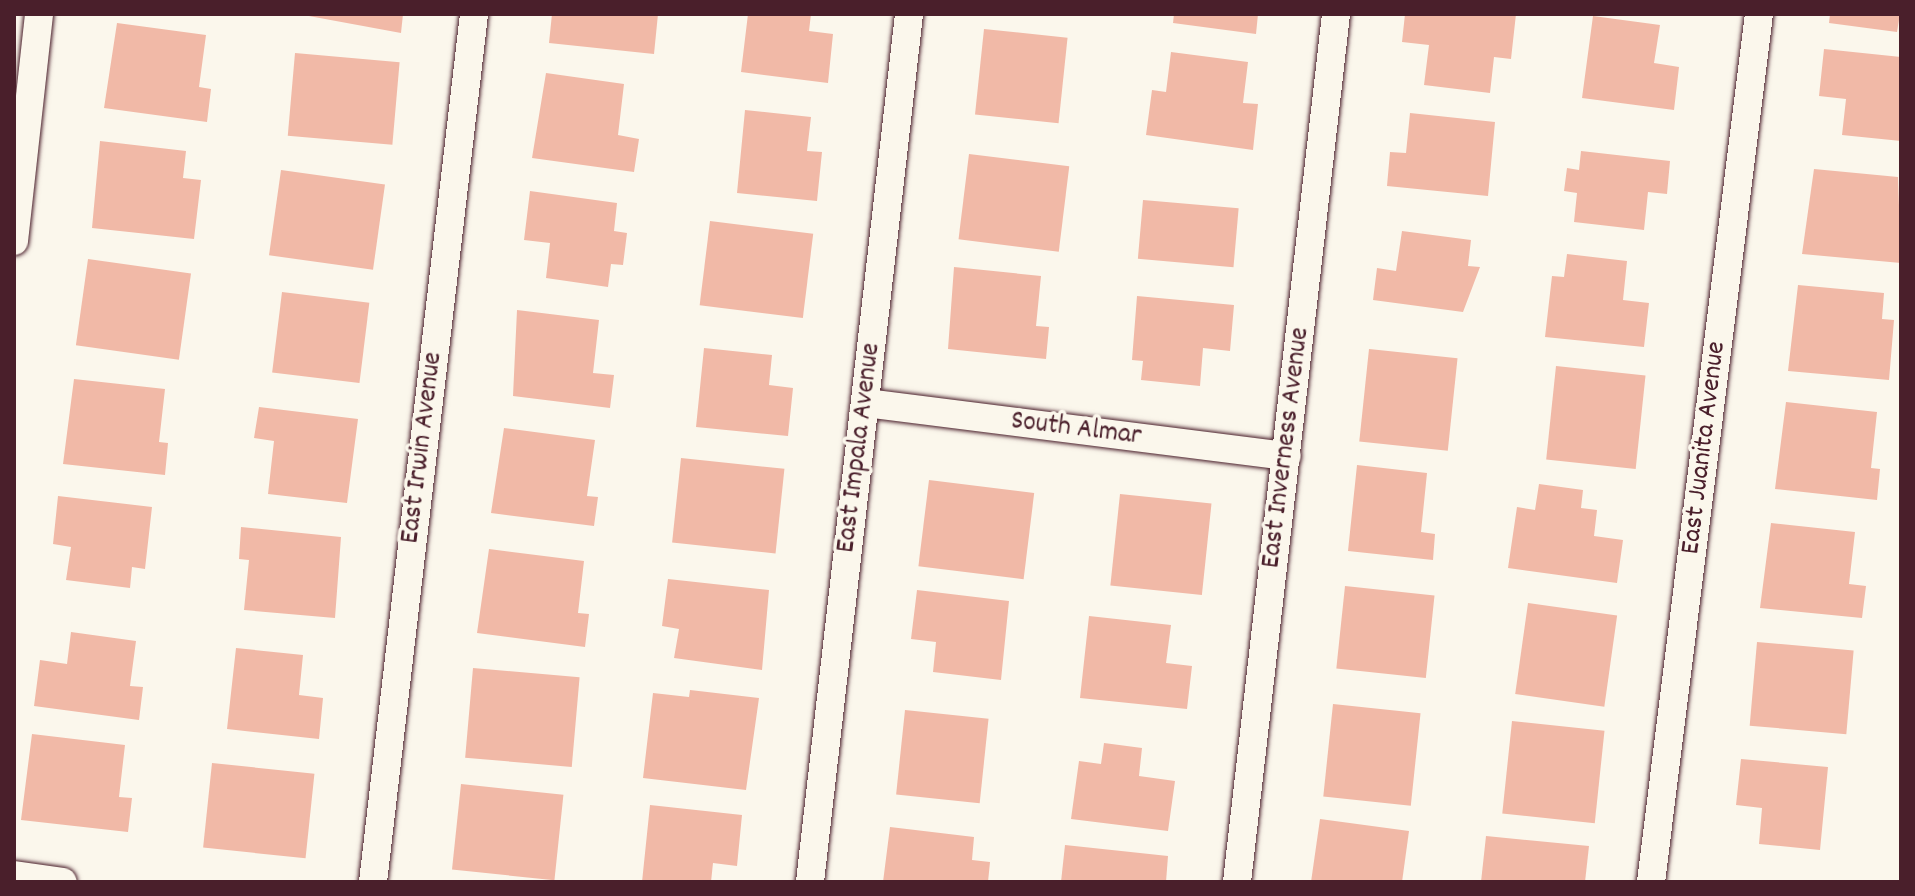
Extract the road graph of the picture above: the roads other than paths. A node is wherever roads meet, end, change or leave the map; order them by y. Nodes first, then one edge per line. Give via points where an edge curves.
1 (39, 14) edge
2 (474, 14) edge
3 (909, 14) edge
4 (1336, 14) edge
5 (1759, 14) edge
6 (14, 241) edge
7 (866, 403) junction
8 (1287, 456) junction
9 (14, 875) edge
10 (63, 882) edge
11 (373, 882) edge
12 (810, 882) edge
13 (1237, 882) edge
14 (1651, 882) edge

1 - 6 street
2 - 11 street, East Irwin Avenue
3 - 7 street, East Impala Avenue
4 - 8 street, East Inverness Avenue
5 - 14 street, East Juanita Avenue
7 - 8 street, South Almar
7 - 12 street, East Impala Avenue
8 - 13 street, East Inverness Avenue
9 - 10 street

